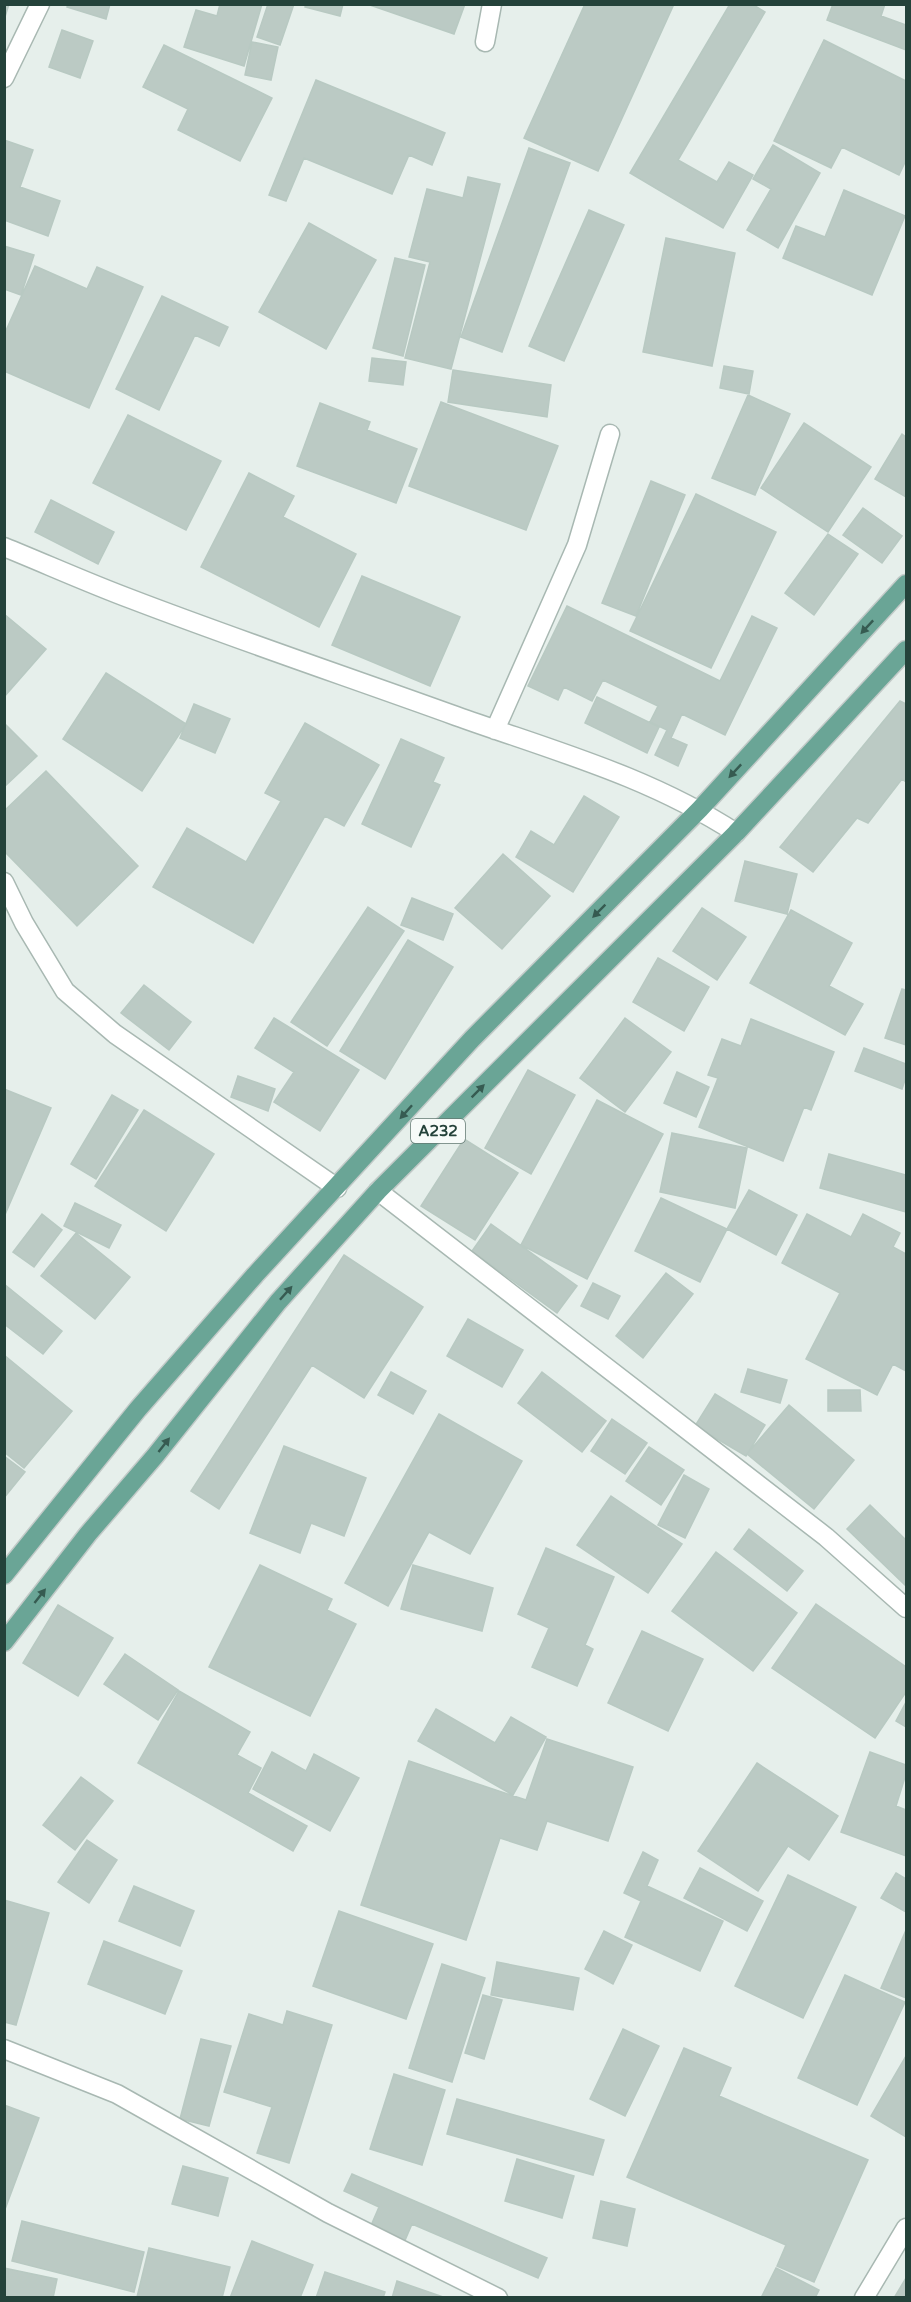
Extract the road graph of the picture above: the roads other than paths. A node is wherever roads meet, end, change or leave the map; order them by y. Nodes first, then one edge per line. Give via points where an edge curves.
1 (39, 4) edge
2 (492, 4) edge
3 (485, 42) dead end
4 (4, 78) edge
5 (610, 434) dead end
6 (4, 547) edge
7 (906, 584) edge
8 (906, 650) edge
9 (495, 730) junction
10 (700, 809) junction
11 (736, 833) junction
12 (4, 882) edge
13 (337, 1188) junction
14 (378, 1191) junction
15 (4, 1575) edge
16 (906, 1608) edge
17 (4, 1642) edge
18 (4, 2049) edge
19 (906, 2228) edge
20 (498, 2298) edge
21 (864, 2298) edge

1 - 4 street
2 - 3 street
5 - 9 street via 577,545
6 - 9 street via 129,598
7 -> 10 main road, A232
8 - 11 main road, A232
9 - 10 street via 572,754
10 - 11 street
10 -> 13 main road, A232 via 472,1039
14 -> 11 main road, A232
12 - 13 street via 65,991 115,1034
13 - 15 main road, A232 via 138,1409
14 - 16 street via 826,1537
17 -> 14 main road, A232 via 278,1302
18 - 20 street via 117,2094 328,2213
19 - 21 street

